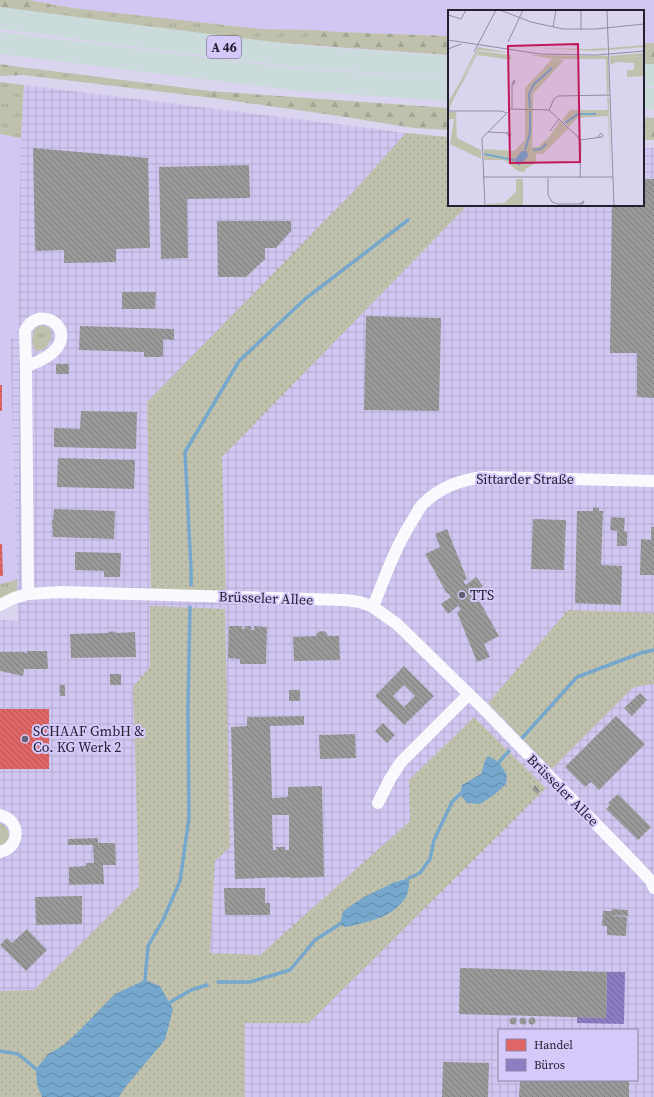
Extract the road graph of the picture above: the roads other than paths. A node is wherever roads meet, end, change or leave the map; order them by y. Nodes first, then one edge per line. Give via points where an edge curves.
1 (0, 18) edge
2 (0, 43) edge
3 (448, 67) edge
4 (644, 75) edge
5 (654, 76) edge
6 (448, 90) edge
7 (644, 98) edge
8 (654, 99) edge
9 (26, 366) dead end
10 (654, 481) edge
11 (28, 594) junction
12 (0, 605) edge
13 (373, 607) junction
14 (469, 694) junction
15 (378, 804) dead end
16 (0, 816) edge
17 (0, 852) edge
18 (654, 888) edge

1 - 3 highway, A 46 via 306,57
2 - 6 highway, A 46 via 300,80
4 - 5 highway
7 - 8 highway
9 - 11 street
10 - 13 street, Sittarder Straße via 482,477 451,484 423,503 405,532
11 - 12 street, Brüsseler Allee
11 - 13 street, Brüsseler Allee via 62,592 345,600
13 - 14 street, Brüsseler Allee via 397,624
14 - 15 street via 401,762
14 - 18 street, Brüsseler Allee via 638,867
16 - 17 street via 10,820 16,835 11,846

